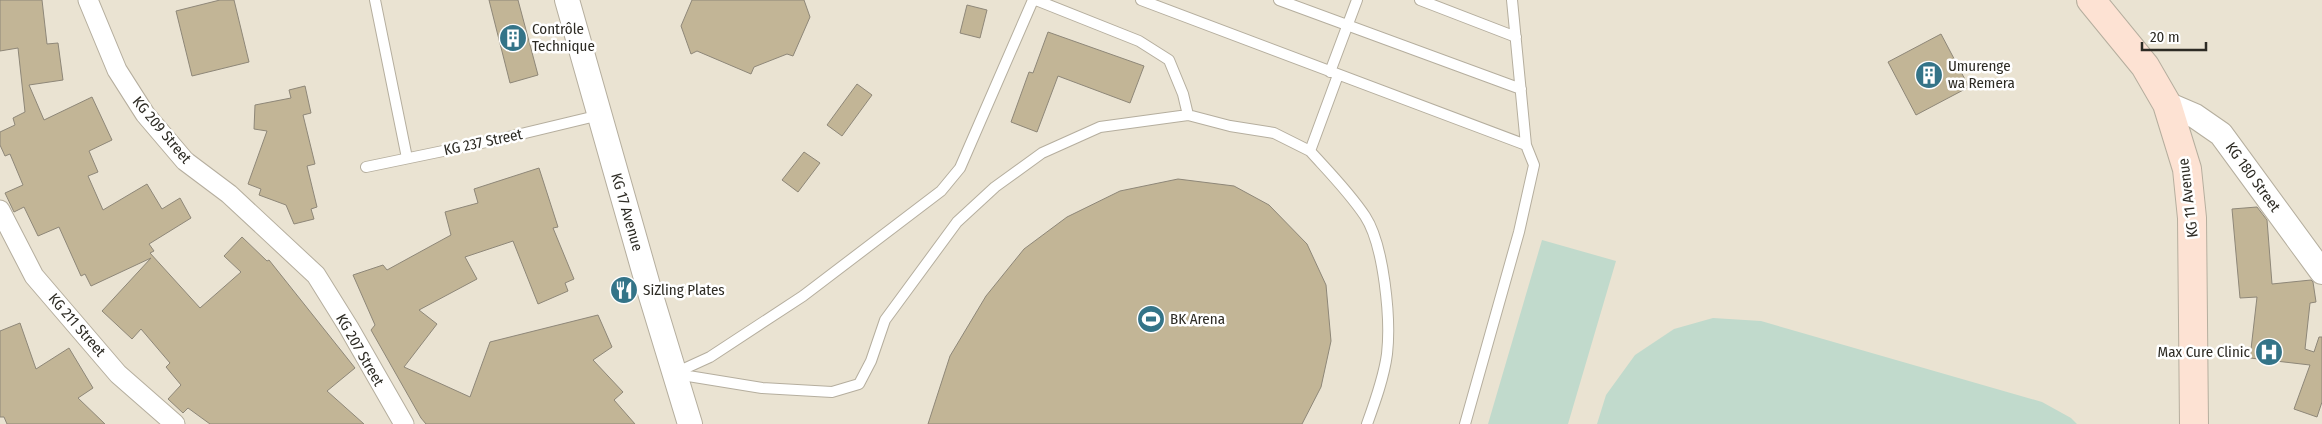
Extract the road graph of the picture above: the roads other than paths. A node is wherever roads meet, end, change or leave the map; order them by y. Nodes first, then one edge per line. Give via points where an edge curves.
1 (88, 0) edge
2 (375, 0) edge
3 (567, 0) edge
4 (1035, 0) edge
5 (1141, 0) edge
6 (1279, 0) edge
7 (1357, 0) edge
8 (1420, 0) edge
9 (1512, 0) edge
10 (2091, 0) edge
11 (1348, 26) junction
12 (1516, 37) junction
13 (1334, 74) junction
14 (1521, 89) junction
15 (2167, 104) junction
16 (600, 115) junction
17 (1188, 115) junction
18 (1526, 145) junction
19 (1310, 152) junction
20 (407, 158) junction
21 (366, 167) dead end
22 (0, 210) edge
23 (2322, 272) edge
24 (316, 275) joint
25 (675, 373) junction
26 (175, 424) edge
27 (404, 424) edge
28 (690, 424) edge
29 (1367, 424) edge
30 (1465, 424) edge
31 (2194, 424) edge

1 - 24 street, KG 209 Street via 117,70 145,114 185,161 229,194
2 - 20 lane
3 - 16 street, KG 17 Avenue
4 - 17 lane via 1139,41 1168,60
4 - 25 lane via 960,168 941,191 803,296 710,357
5 - 13 lane
6 - 11 lane
7 - 11 lane
8 - 12 lane
9 - 12 lane
10 - 15 main road, KG 11 Avenue via 2145,66
11 - 13 lane
11 - 14 lane
12 - 14 lane
13 - 18 lane
13 - 19 lane
14 - 18 lane
15 - 23 street, KG 180 Street via 2195,116 2222,134
15 - 31 main road, KG 11 Avenue via 2187,170 2192,218
16 - 20 lane, KG 237 Street
16 - 25 street, KG 17 Avenue
17 - 19 lane via 1274,134
17 - 25 lane via 1100,127 1042,152 995,187 957,222 884,320 859,384 832,392 762,388
18 - 30 lane via 1534,165 1519,232
19 - 29 lane via 1366,217 1381,258 1386,293 1387,354
20 - 21 lane, KG 237 Street
22 - 26 street, KG 211 Street via 34,276 118,374
24 - 27 street, KG 207 Street
25 - 28 street, KG 17 Avenue

